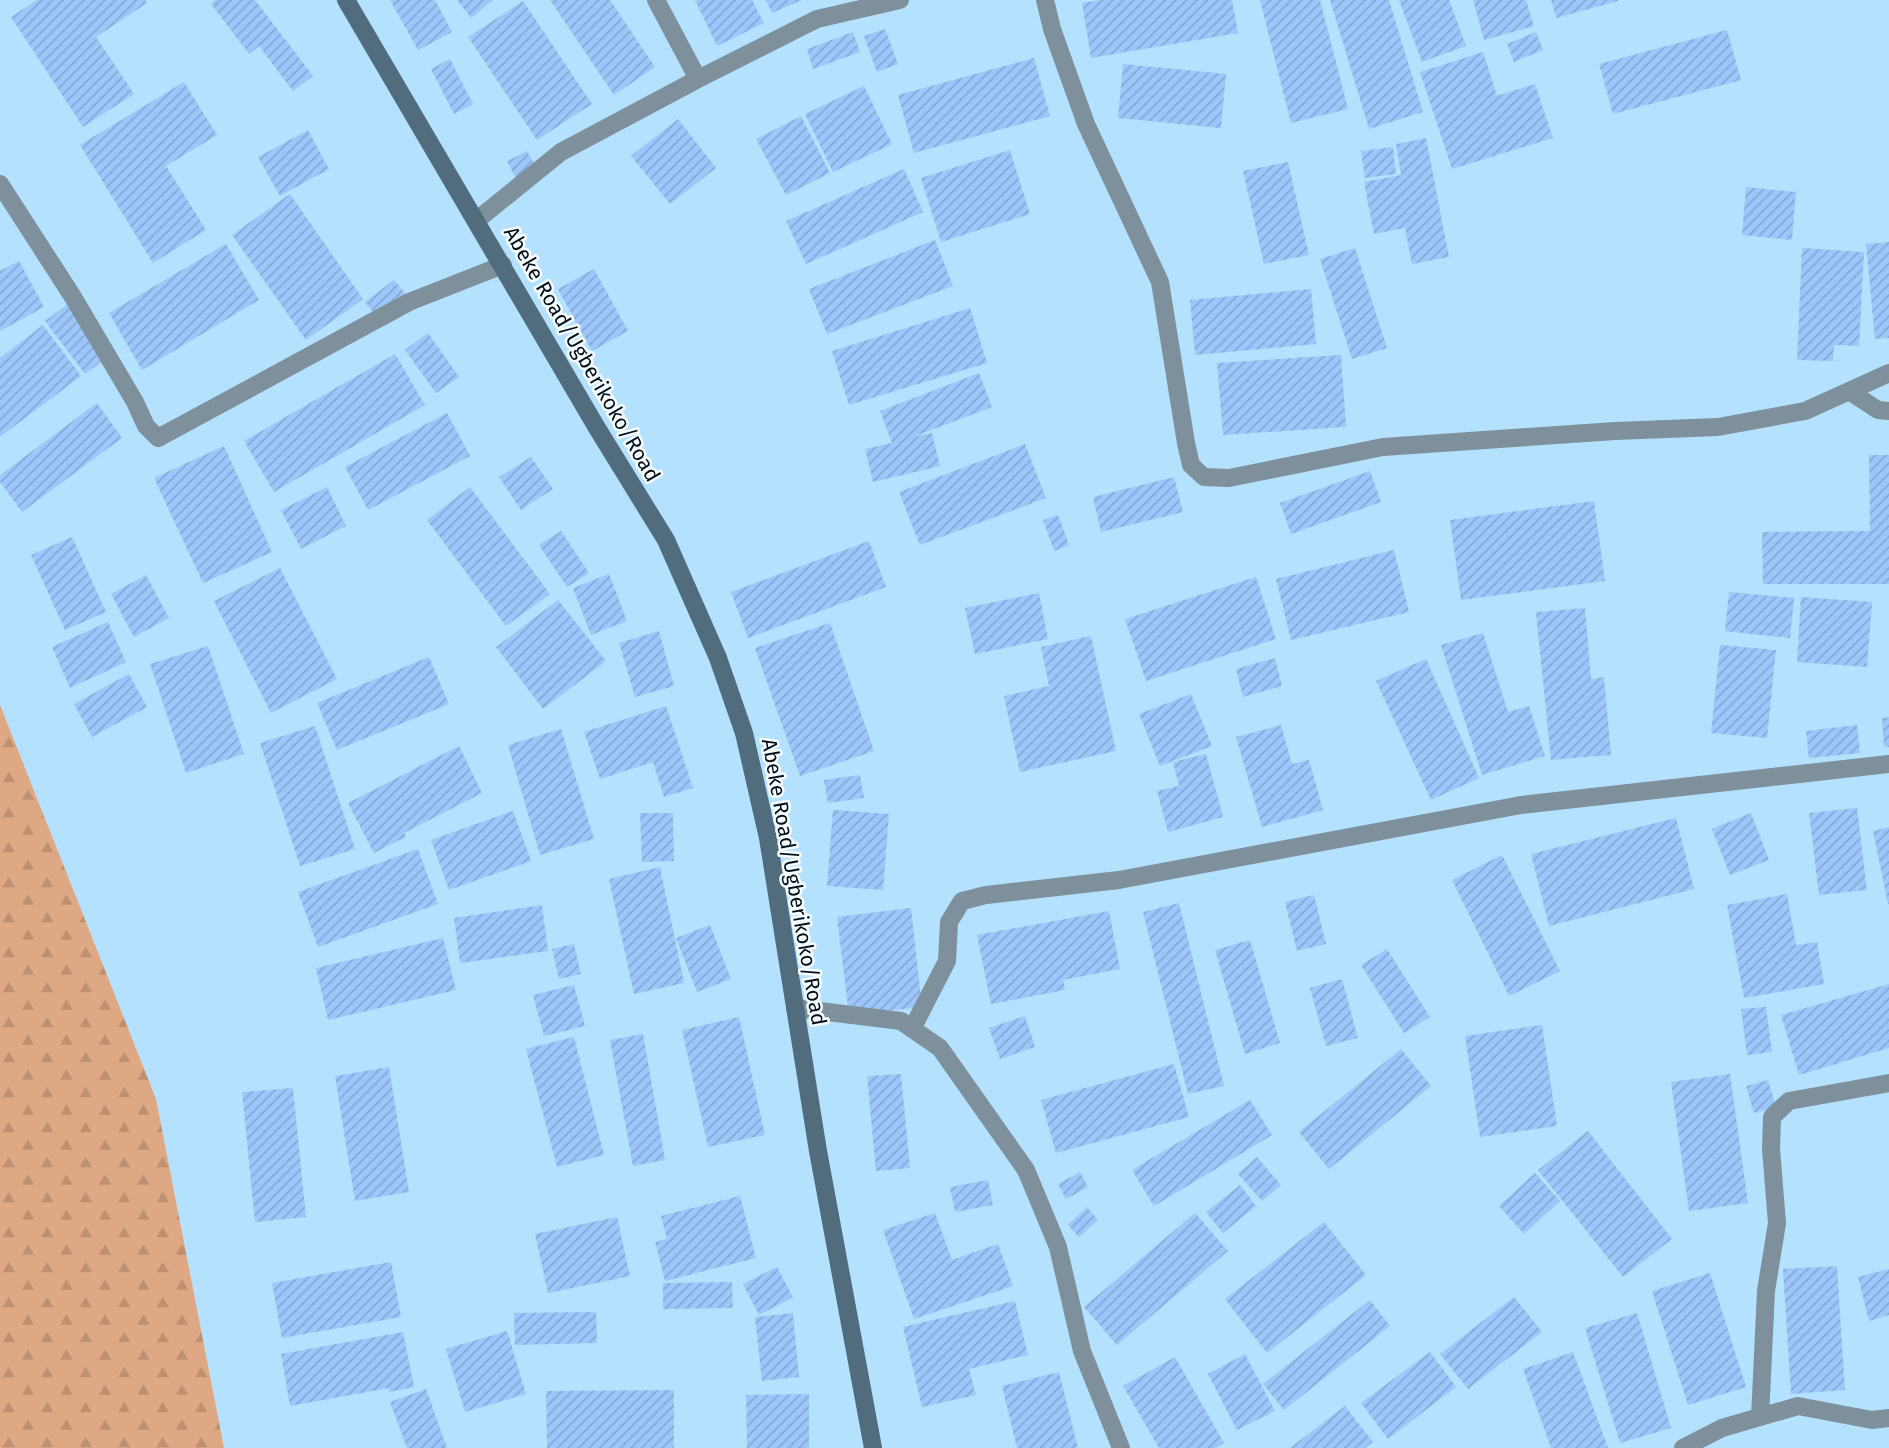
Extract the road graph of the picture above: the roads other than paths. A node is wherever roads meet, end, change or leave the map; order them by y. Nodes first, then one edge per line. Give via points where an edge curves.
1 (346, 0) edge
2 (656, 0) edge
3 (900, 0) edge
4 (1045, 0) edge
5 (698, 79) junction
6 (0, 184) edge
7 (477, 220) junction
8 (503, 265) junction
9 (1889, 373) edge
10 (1849, 391) junction
11 (1889, 411) edge
12 (1889, 764) edge
13 (795, 1008) junction
14 (912, 1029) junction
15 (1889, 1083) edge
16 (1760, 1417) junction
17 (1889, 1418) edge
18 (873, 1448) edge
19 (1121, 1448) edge
20 (1683, 1448) edge

1 - 7 street, Abeke Road/Ugberikoko/Road
2 - 5 street
3 - 5 street via 817,19
4 - 10 street via 1086,124 1160,282 1191,465 1205,477 1229,478 1383,447 1718,427 1805,411
5 - 7 street via 561,152
6 - 8 street via 73,297 146,426 158,438 409,302
7 - 8 street, Abeke Road/Ugberikoko/Road
8 - 13 street, Abeke Road/Ugberikoko/Road via 666,540 718,658 744,733 768,838
9 - 10 street
10 - 11 street via 1878,410
12 - 14 street via 1521,805 1119,880 962,901 949,922 947,961
13 - 14 street via 901,1021
13 - 18 street, Abeke Road/Ugberikoko/Road
14 - 19 street via 940,1048 1026,1170 1058,1247 1082,1351
15 - 16 street via 1789,1101 1772,1117 1777,1223 1766,1291
16 - 17 street via 1798,1406 1872,1420
16 - 20 street via 1722,1428

